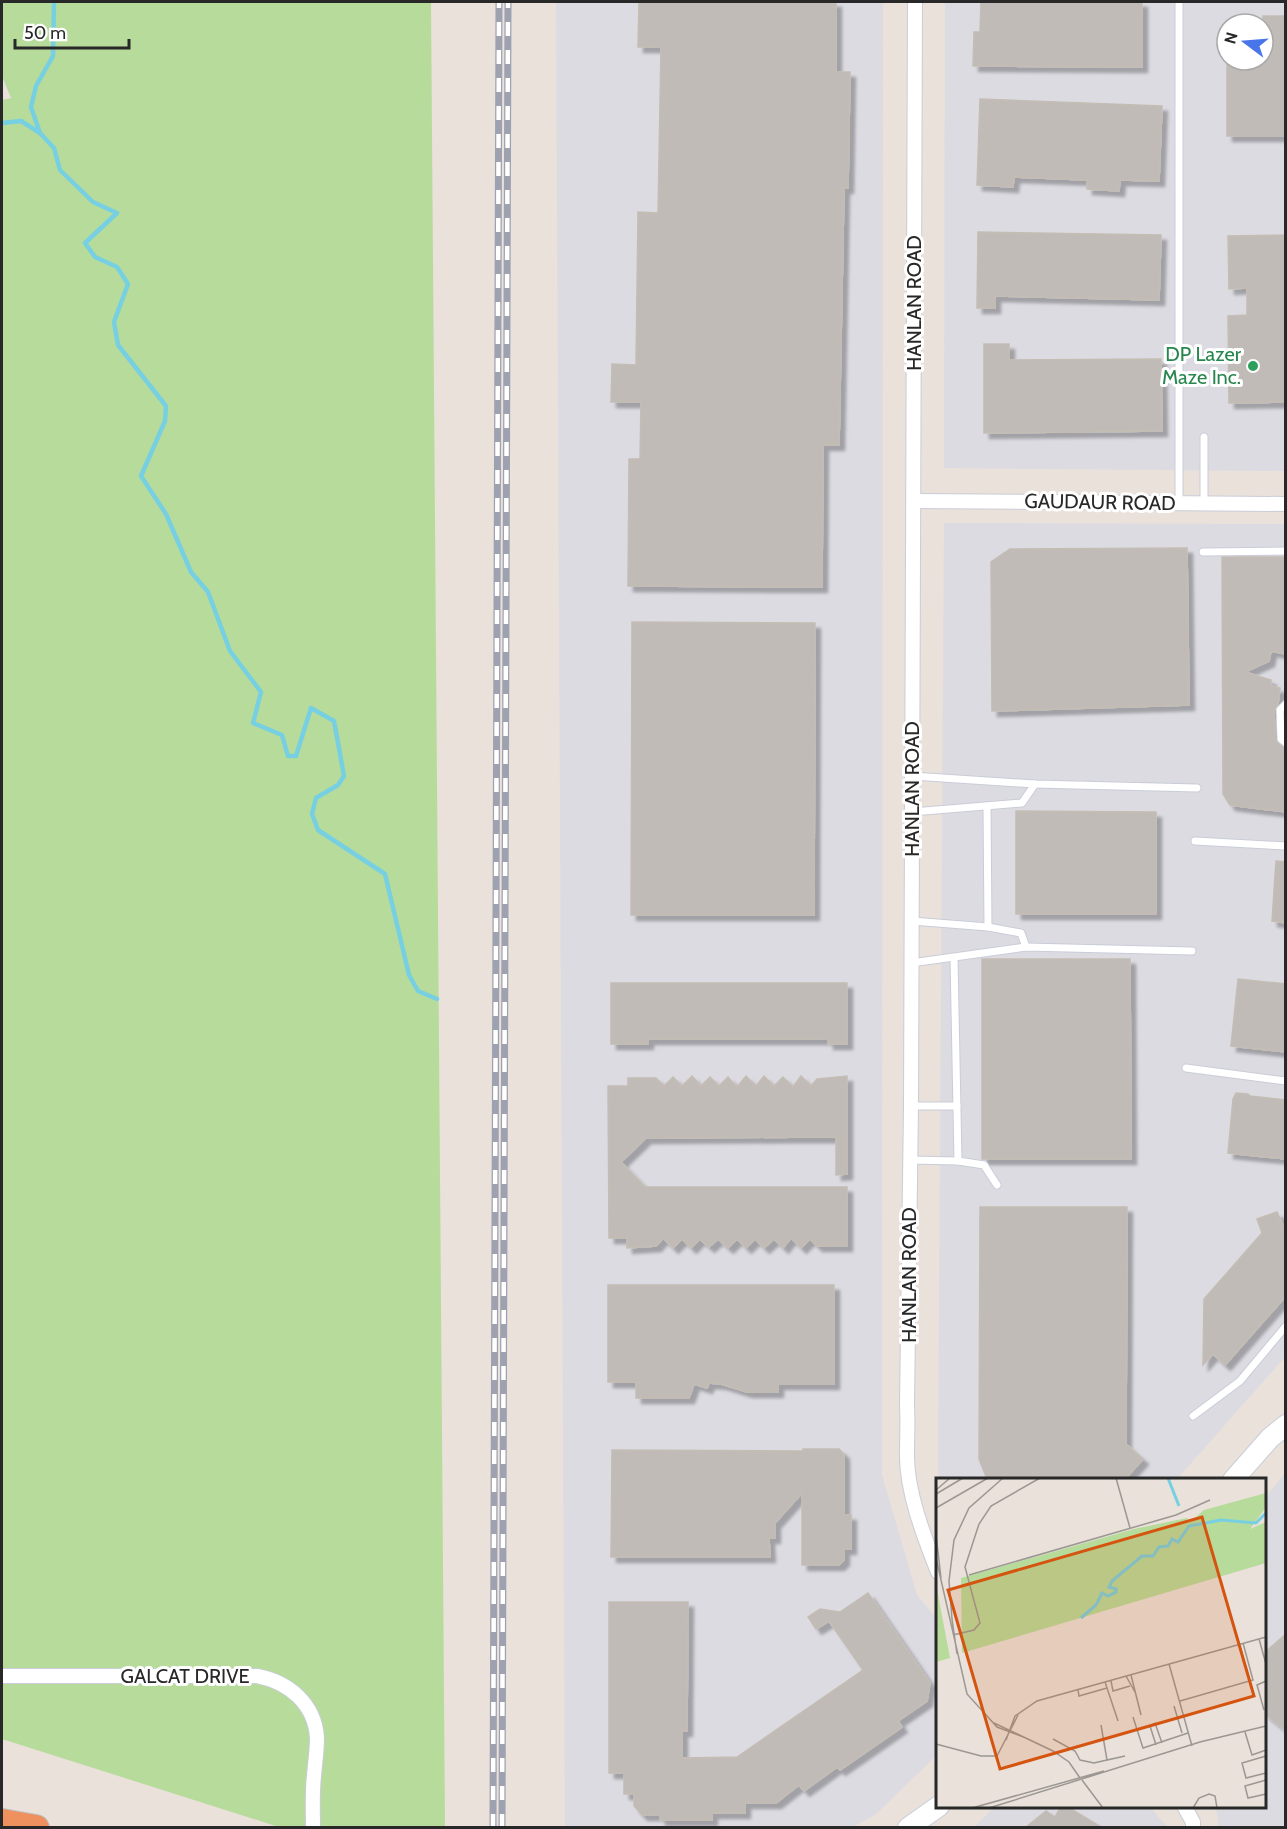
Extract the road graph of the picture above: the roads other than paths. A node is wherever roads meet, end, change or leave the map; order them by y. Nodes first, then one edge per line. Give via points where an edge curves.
1 (915, 2) edge
2 (1179, 2) edge
3 (1204, 437) dead end
4 (914, 501) junction
5 (1179, 503) junction
6 (1204, 503) junction
7 (1286, 504) edge
8 (1286, 551) edge
9 (1203, 552) dead end
10 (1286, 704) edge
11 (1286, 742) edge
12 (912, 776) junction
13 (1035, 784) junction
14 (1197, 788) dead end
15 (987, 806) junction
16 (912, 812) junction
17 (1195, 841) dead end
18 (1286, 846) edge
19 (912, 921) junction
20 (988, 927) junction
21 (1026, 947) junction
22 (1192, 951) dead end
23 (954, 958) junction
24 (911, 963) junction
25 (1186, 1068) dead end
26 (1286, 1081) edge
27 (911, 1106) junction
28 (957, 1106) junction
29 (910, 1160) junction
30 (958, 1161) junction
31 (997, 1185) dead end
32 (1286, 1326) edge
33 (1193, 1416) dead end
34 (1286, 1425) edge
35 (1234, 1478) edge
36 (936, 1567) edge
37 (2, 1676) edge
38 (936, 1808) edge
39 (1185, 1808) edge
40 (2, 1822) edge
41 (36, 1827) edge
42 (313, 1827) edge
43 (908, 1827) edge
44 (1193, 1827) edge

1 - 4 street, HANLAN ROAD
2 - 5 lane
3 - 6 lane
4 - 5 street, GAUDAUR ROAD
4 - 12 street, HANLAN ROAD
5 - 6 street, GAUDAUR ROAD
6 - 7 street, GAUDAUR ROAD
8 - 9 lane
10 - 11 lane via 1280,710 1281,739
12 - 13 lane
12 - 16 street, HANLAN ROAD
13 - 14 lane
13 - 15 lane via 1022,803
15 - 16 lane
15 - 20 lane
16 - 19 street, HANLAN ROAD
17 - 18 lane
19 - 20 lane
19 - 24 street, HANLAN ROAD
20 - 21 lane via 1021,933
21 - 22 lane
21 - 23 lane
23 - 24 lane
23 - 28 lane
24 - 27 street, HANLAN ROAD
25 - 26 lane
27 - 28 lane
27 - 29 street, HANLAN ROAD
28 - 30 lane
29 - 30 lane
29 - 36 street, HANLAN ROAD via 907,1453 920,1527
30 - 31 lane via 984,1165
32 - 33 lane via 1240,1381
34 - 35 main road
37 - 42 street, GALCAT DRIVE via 257,1676 281,1683 304,1702 315,1726
38 - 43 main road
39 - 44 street
40 - 41 highway

